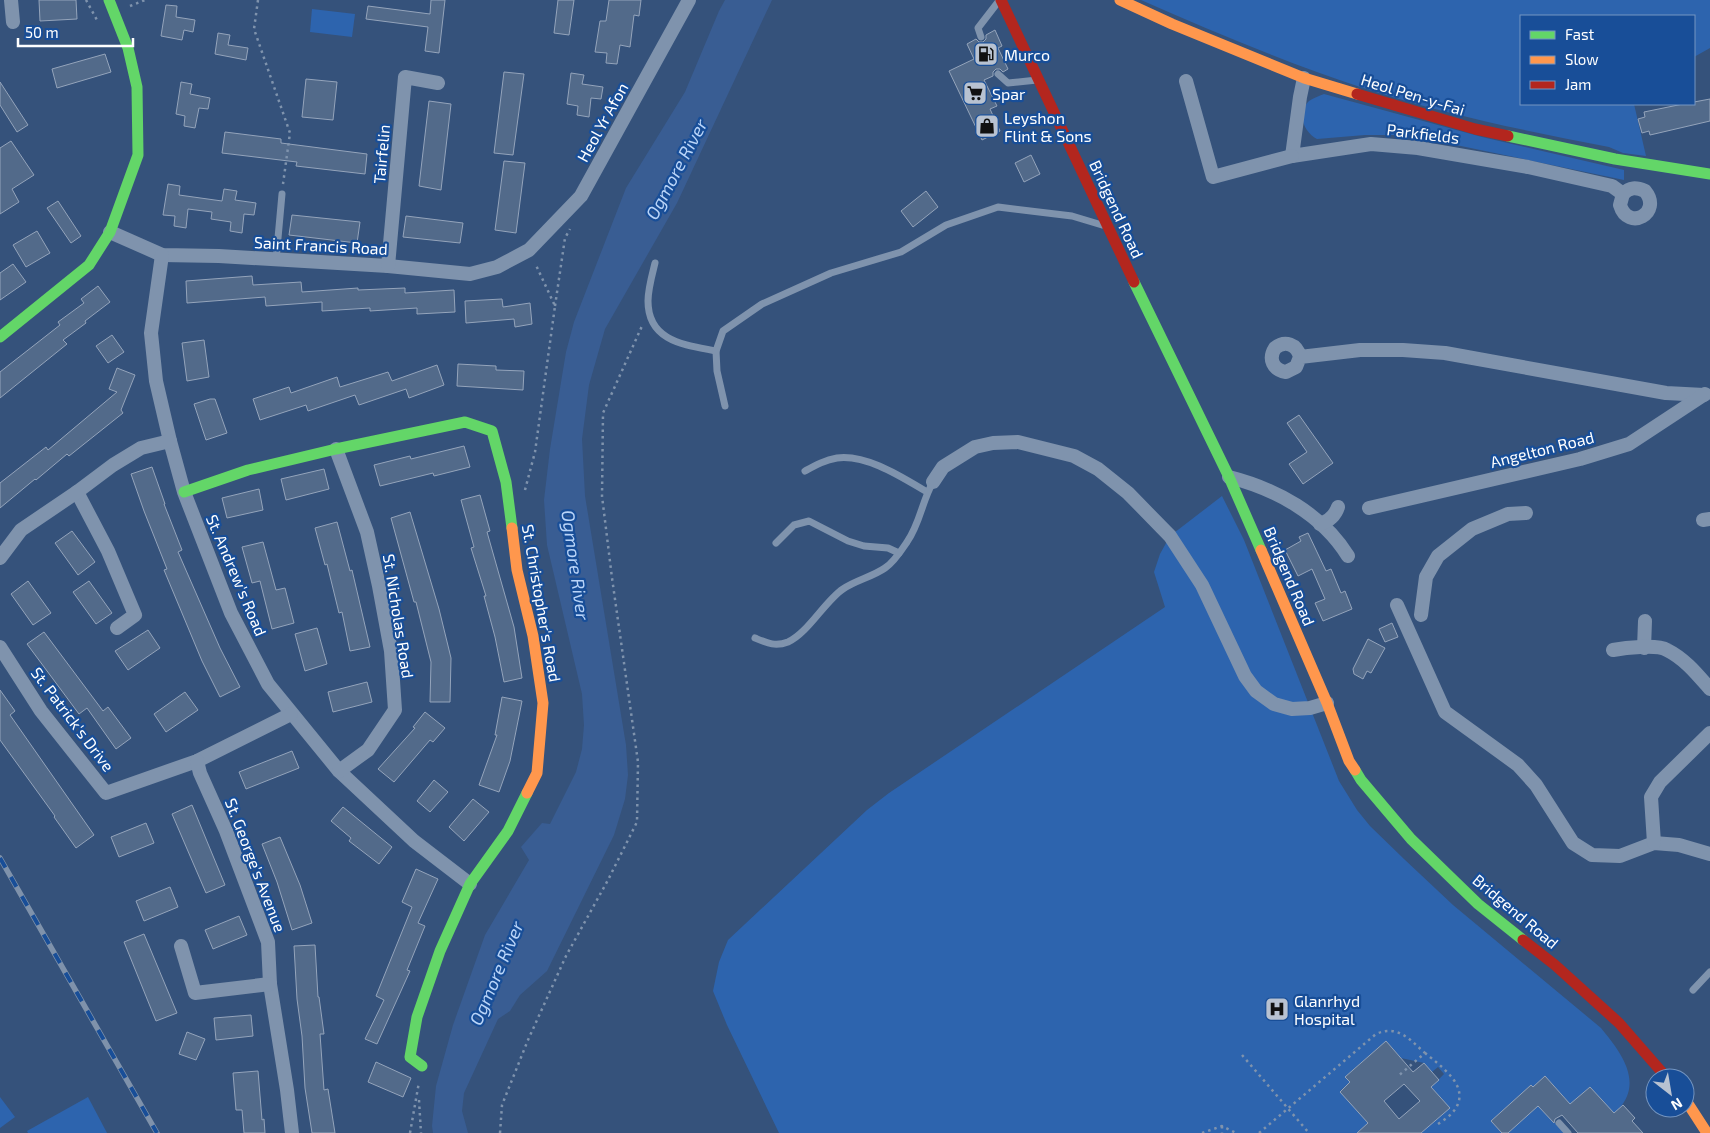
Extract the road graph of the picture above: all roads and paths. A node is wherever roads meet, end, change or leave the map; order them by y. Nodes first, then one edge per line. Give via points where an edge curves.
1 (11, 0) edge
2 (109, 0) edge
3 (145, 0) edge
4 (258, 0) edge
5 (690, 0) edge
6 (1000, 0) edge
7 (1120, 0) edge
8 (127, 8) dead end
9 (13, 22) dead end
10 (981, 37) dead end
11 (998, 74) dead end
12 (1304, 78) junction
13 (1039, 80) junction
14 (1186, 81) dead end
15 (438, 83) dead end
16 (1292, 156) junction
17 (1710, 174) edge
18 (282, 194) joint
19 (1623, 194) dead end
20 (1107, 227) junction
21 (110, 232) junction
22 (529, 250) junction
23 (162, 255) junction
24 (276, 260) junction
25 (654, 263) dead end
26 (388, 266) junction
27 (649, 311) junction
28 (0, 337) edge
29 (716, 351) junction
30 (1300, 357) dead end
31 (1707, 393) edge
32 (725, 406) dead end
33 (170, 442) junction
34 (336, 449) junction
35 (805, 471) dead end
36 (1229, 477) junction
37 (930, 487) junction
38 (77, 492) junction
39 (184, 492) junction
40 (524, 494) dead end
41 (1338, 508) dead end
42 (1368, 508) dead end
43 (1526, 513) dead end
44 (1320, 524) junction
45 (776, 543) dead end
46 (899, 553) junction
47 (1348, 556) dead end
48 (0, 558) edge
49 (1397, 605) dead end
50 (1645, 621) dead end
51 (1404, 622) junction
52 (117, 628) dead end
53 (755, 638) dead end
54 (0, 647) edge
55 (1644, 648) junction
56 (1613, 650) dead end
57 (1710, 689) edge
58 (1326, 704) junction
59 (291, 714) junction
60 (1710, 733) edge
61 (197, 761) junction
62 (339, 771) junction
63 (1654, 842) junction
64 (1710, 854) edge
65 (470, 884) junction
66 (181, 946) dead end
67 (1710, 972) edge
68 (270, 984) junction
69 (1693, 990) dead end
70 (1425, 1053) junction
71 (1242, 1055) dead end
72 (422, 1066) joint
73 (1658, 1068) edge
74 (1397, 1077) dead end
75 (419, 1100) dead end
76 (1288, 1109) junction
77 (1695, 1114) edge
78 (1559, 1123) dead end
79 (1222, 1126) junction
80 (1435, 1126) dead end
81 (292, 1133) edge
82 (410, 1133) edge
83 (421, 1133) edge
84 (500, 1133) edge
85 (1202, 1133) edge
86 (1222, 1133) edge
87 (1236, 1133) edge
88 (1259, 1133) edge
89 (1309, 1133) edge
90 (1568, 1133) edge
91 (1707, 1133) edge

1 - 9 street
2 - 21 street via 128,48 137,87 138,146 138,155
3 - 8 path
4 - 18 path via 254,29 290,133
5 - 22 street, Heol Yr Afon via 581,196
6 - 10 lane via 978,28
6 - 13 street, Bridgend Road
7 - 12 street, Heol Pen-y-Fai
11 - 13 lane via 1008,83
12 - 16 street
12 - 17 street, Heol Pen-y-Fai via 1475,129 1614,159
13 - 20 street, Bridgend Road
14 - 16 street, Parkfields via 1213,177
15 - 26 street, Tairfelin via 405,77
16 - 19 street, Parkfields via 1371,144 1418,148 1528,167 1612,186
18 - 24 lane
20 - 29 lane via 1072,216 998,206 946,225 900,252 831,273 762,304 723,331
20 - 36 street, Bridgend Road
21 - 23 street, Saint Francis Road
21 - 28 street via 88,265
22 - 26 street, Saint Francis Road via 497,267 470,274
22 - 40 path via 555,306 535,452
23 - 24 street, Saint Francis Road
23 - 33 street, St. Andrew's Road via 151,333 156,381
24 - 26 street, Saint Francis Road
25 - 27 lane
27 - 29 lane via 656,327 669,339
27 - 84 path via 603,413 602,496 638,762 637,822 547,998 502,1105
29 - 32 lane
30 - 31 street via 1360,350 1445,353 1666,392
31 - 42 street, Angelton Road via 1629,444 1580,459
33 - 38 street via 141,448
33 - 39 street, St. Andrew's Road
34 - 39 street, St. Christopher's Road via 248,470
34 - 62 street, St. Nicholas Road via 367,532 391,651 395,710 368,750
34 - 65 street, St. Christopher's Road via 465,422 492,431 506,482 518,570 544,703 537,773 508,831
35 - 37 lane via 839,458 856,459
36 - 44 street via 1278,494
36 - 58 street, Bridgend Road
37 - 46 lane via 918,522
37 - 58 street via 943,467 975,447 993,443 1018,442 1074,456 1090,464 1128,493 1170,536 1202,584 1245,676 1256,691 1274,704 1292,709
38 - 48 street via 20,530
38 - 52 street via 108,551 135,615
39 - 59 street, St. Andrew's Road via 231,613 268,684
41 - 44 street via 1334,516
43 - 51 street via 1508,514 1472,529 1438,556 1426,576 1425,614
44 - 47 street
45 - 46 lane via 794,525 809,521 848,541
46 - 53 lane via 884,568 843,589 789,642 774,646
49 - 51 street
50 - 55 street
51 - 63 street via 1446,712 1518,765 1536,785 1573,843 1592,855 1620,856
54 - 61 street, St. Patrick's Drive via 41,711 106,793
55 - 56 street
55 - 57 street via 1665,648 1687,664
58 - 73 street, Bridgend Road via 1349,761 1411,839 1478,904 1555,965 1619,1024
59 - 61 street, St. Patrick's Drive
59 - 62 street, St. Andrew's Road
60 - 63 street via 1660,782 1651,797
61 - 68 street, St. George's Avenue via 268,942
62 - 65 street, St. Andrew's Road via 414,841
63 - 64 street via 1680,844
65 - 72 street, St. Christopher's Road via 440,951 417,1018 410,1057
66 - 68 street via 195,994
67 - 69 lane
68 - 81 street, St. George's Avenue
70 - 74 path
70 - 76 path via 1400,1033 1382,1031
70 - 80 path via 1456,1082 1460,1093 1455,1110
71 - 76 path
72 - 82 path
75 - 83 path
76 - 88 path
76 - 89 path
77 - 91 street
78 - 90 lane
79 - 85 path
79 - 86 path
79 - 87 path

